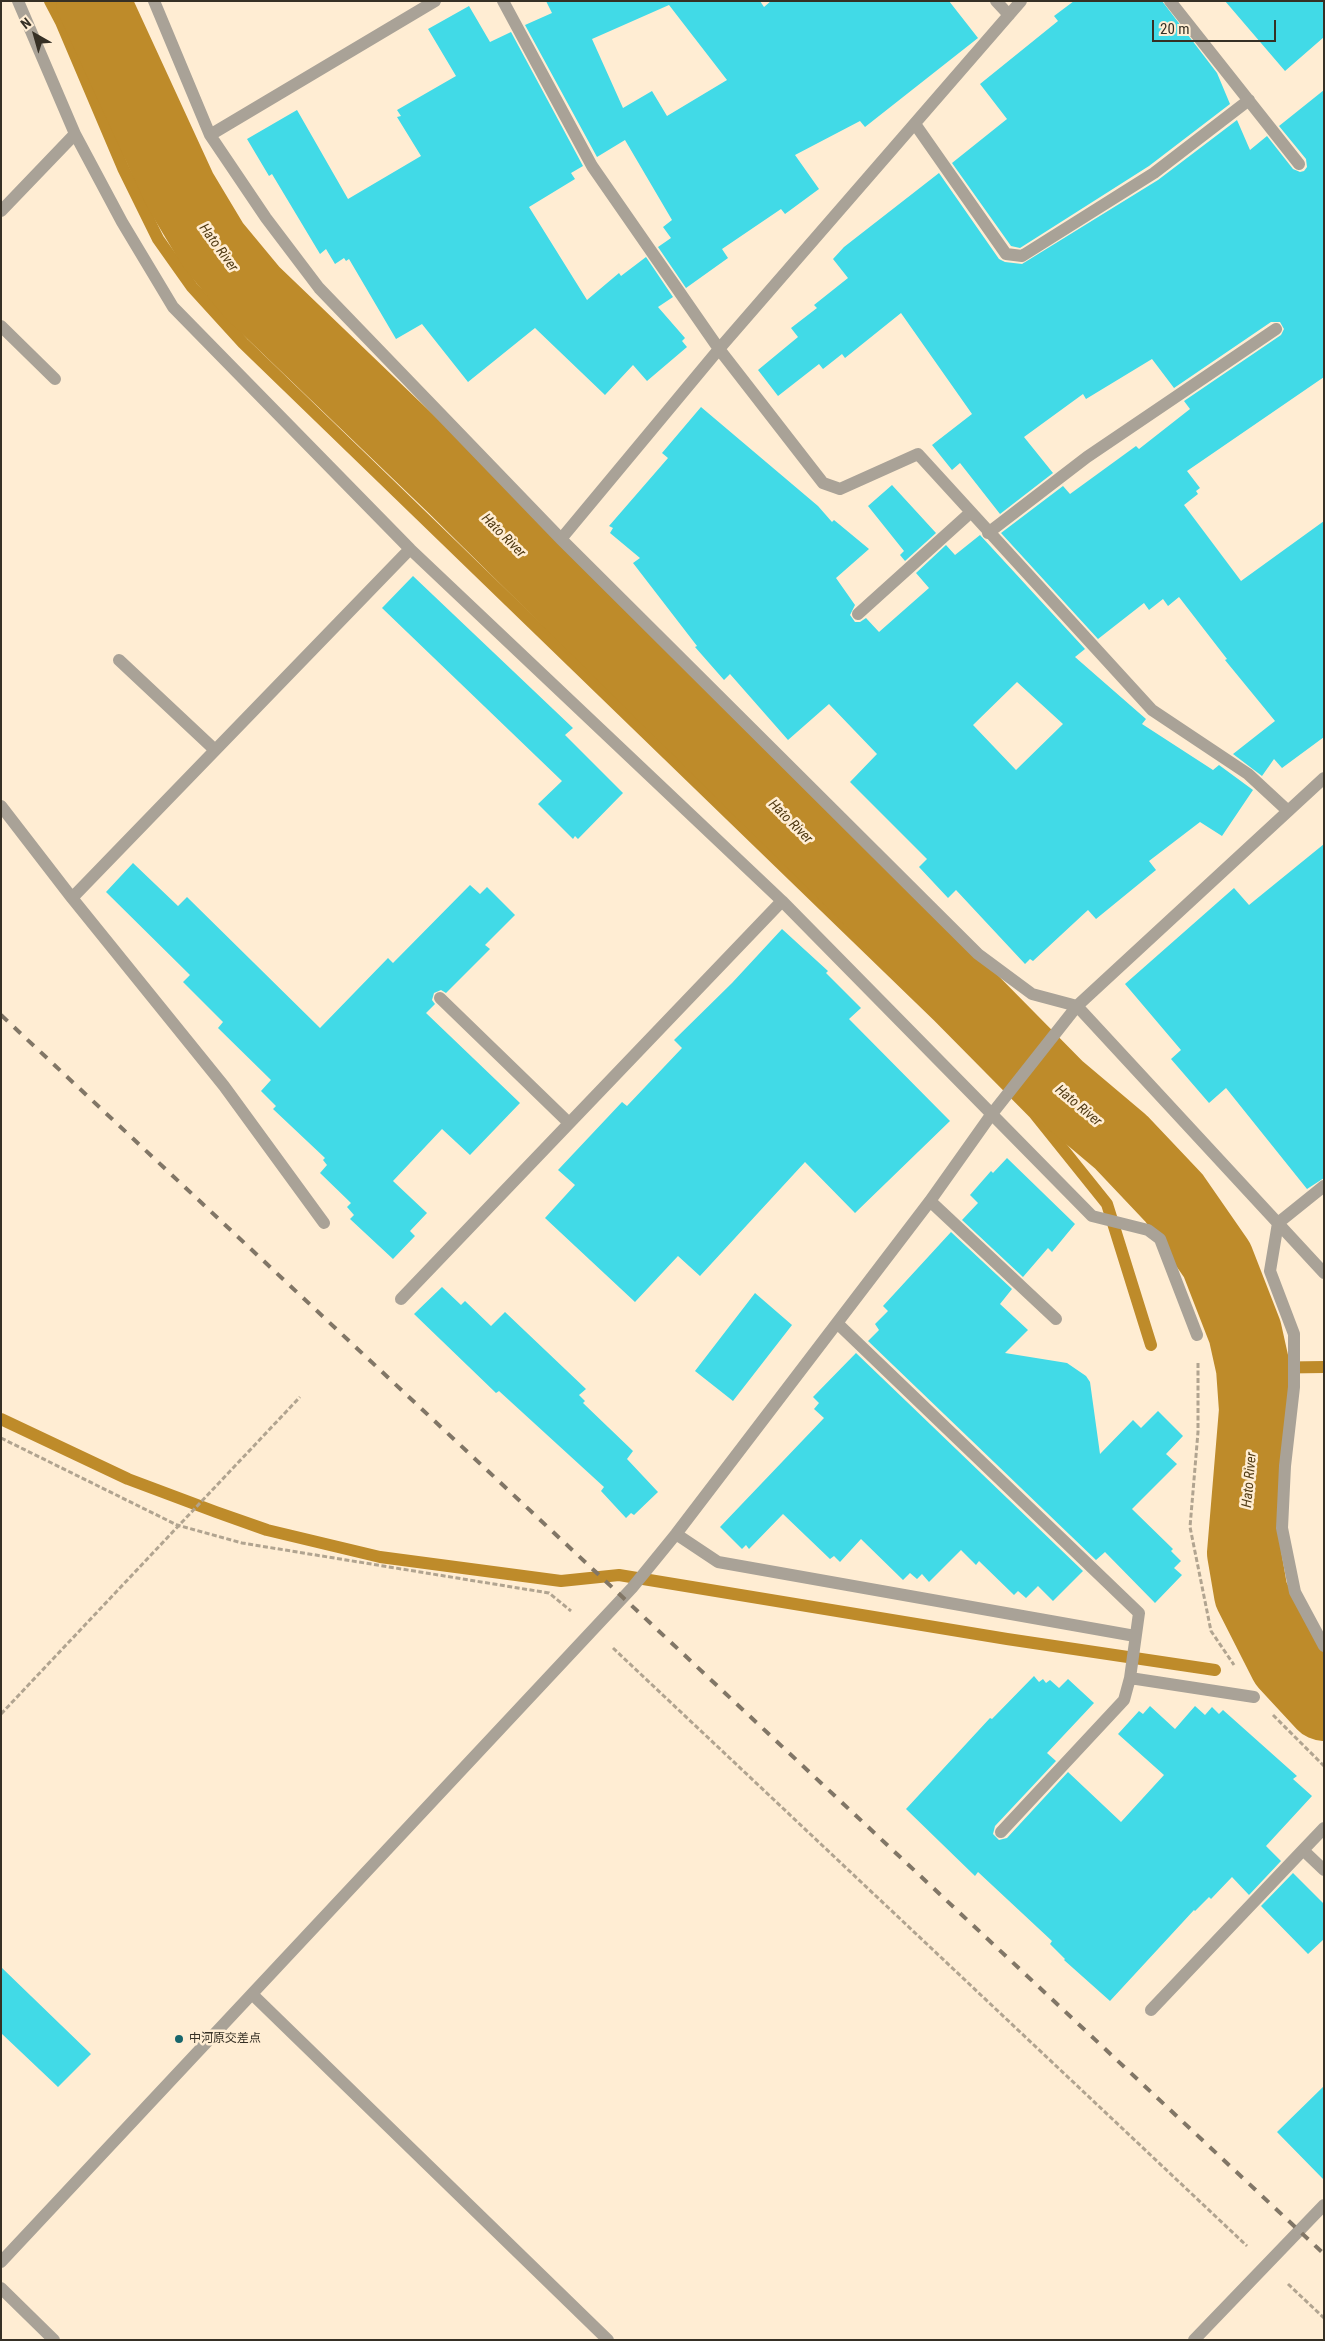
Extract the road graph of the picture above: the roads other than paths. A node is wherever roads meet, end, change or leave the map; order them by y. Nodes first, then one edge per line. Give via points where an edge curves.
1 (18, 1) edge
2 (154, 1) edge
3 (435, 1) edge
4 (503, 1) edge
5 (996, 1) edge
6 (1021, 1) edge
7 (1170, 1) edge
8 (1009, 15) junction
9 (1249, 100) junction
10 (914, 124) junction
11 (75, 134) junction
12 (210, 135) junction
13 (1299, 164) dead end
14 (1, 211) edge
15 (1, 326) edge
16 (1276, 329) dead end
17 (719, 349) junction
18 (54, 379) dead end
19 (970, 513) junction
20 (988, 533) junction
21 (561, 539) junction
22 (410, 549) junction
23 (858, 614) dead end
24 (118, 660) dead end
25 (216, 750) junction
26 (1324, 778) edge
27 (1, 806) edge
28 (1288, 811) junction
29 (72, 898) junction
30 (782, 901) junction
31 (440, 998) dead end
32 (1077, 1006) junction
33 (991, 1115) junction
34 (569, 1123) junction
35 (1324, 1186) edge
36 (930, 1201) junction
37 (324, 1223) dead end
38 (1278, 1223) junction
39 (1324, 1273) edge
40 (402, 1300) dead end
41 (1056, 1319) dead end
42 (837, 1323) junction
43 (1197, 1335) road end
44 (676, 1534) junction
45 (1135, 1641) junction
46 (1324, 1646) edge
47 (1131, 1673) junction
48 (1254, 1697) road end
49 (1324, 1828) edge
50 (1001, 1832) dead end
51 (1303, 1850) junction
52 (1324, 1870) edge
53 (253, 1995) junction
54 (1151, 2010) dead end
55 (1324, 2205) edge
56 (1, 2262) edge
57 (1, 2288) edge
58 (54, 2340) edge
59 (608, 2340) edge
60 (1194, 2340) edge

1 - 11 street
2 - 12 street
3 - 12 street
4 - 17 street via 592,166
5 - 8 street
6 - 8 street
7 - 9 street
8 - 10 street
9 - 10 street via 1154,174 1022,256 1006,254
9 - 13 street
10 - 17 street
11 - 14 street
11 - 22 street via 173,307
12 - 21 street via 266,218 319,288
15 - 18 street
16 - 20 street via 1087,457
17 - 19 street via 823,482 840,488 918,454
17 - 21 street
19 - 20 street
19 - 23 street
20 - 28 street via 1152,710 1248,774
21 - 32 street via 978,954 1032,994
22 - 25 street
22 - 30 street
24 - 25 street
25 - 29 street
26 - 28 street
27 - 29 street
28 - 32 street
29 - 37 street via 224,1086
30 - 33 street
30 - 34 street
31 - 34 street
32 - 33 street
32 - 38 street
33 - 36 street
33 - 43 street via 1092,1216 1148,1230 1160,1239
34 - 40 street
35 - 38 street
36 - 41 street
36 - 42 street
38 - 39 street
38 - 46 street via 1270,1271 1294,1334 1295,1359 1282,1528 1295,1592
42 - 44 street
42 - 45 street via 1139,1613
44 - 45 street via 718,1562
44 - 53 street via 632,1588
45 - 47 street
47 - 48 street
47 - 50 street via 1124,1700
49 - 51 street
51 - 52 street
51 - 54 street
53 - 56 street
53 - 59 street
55 - 60 street
57 - 58 street

